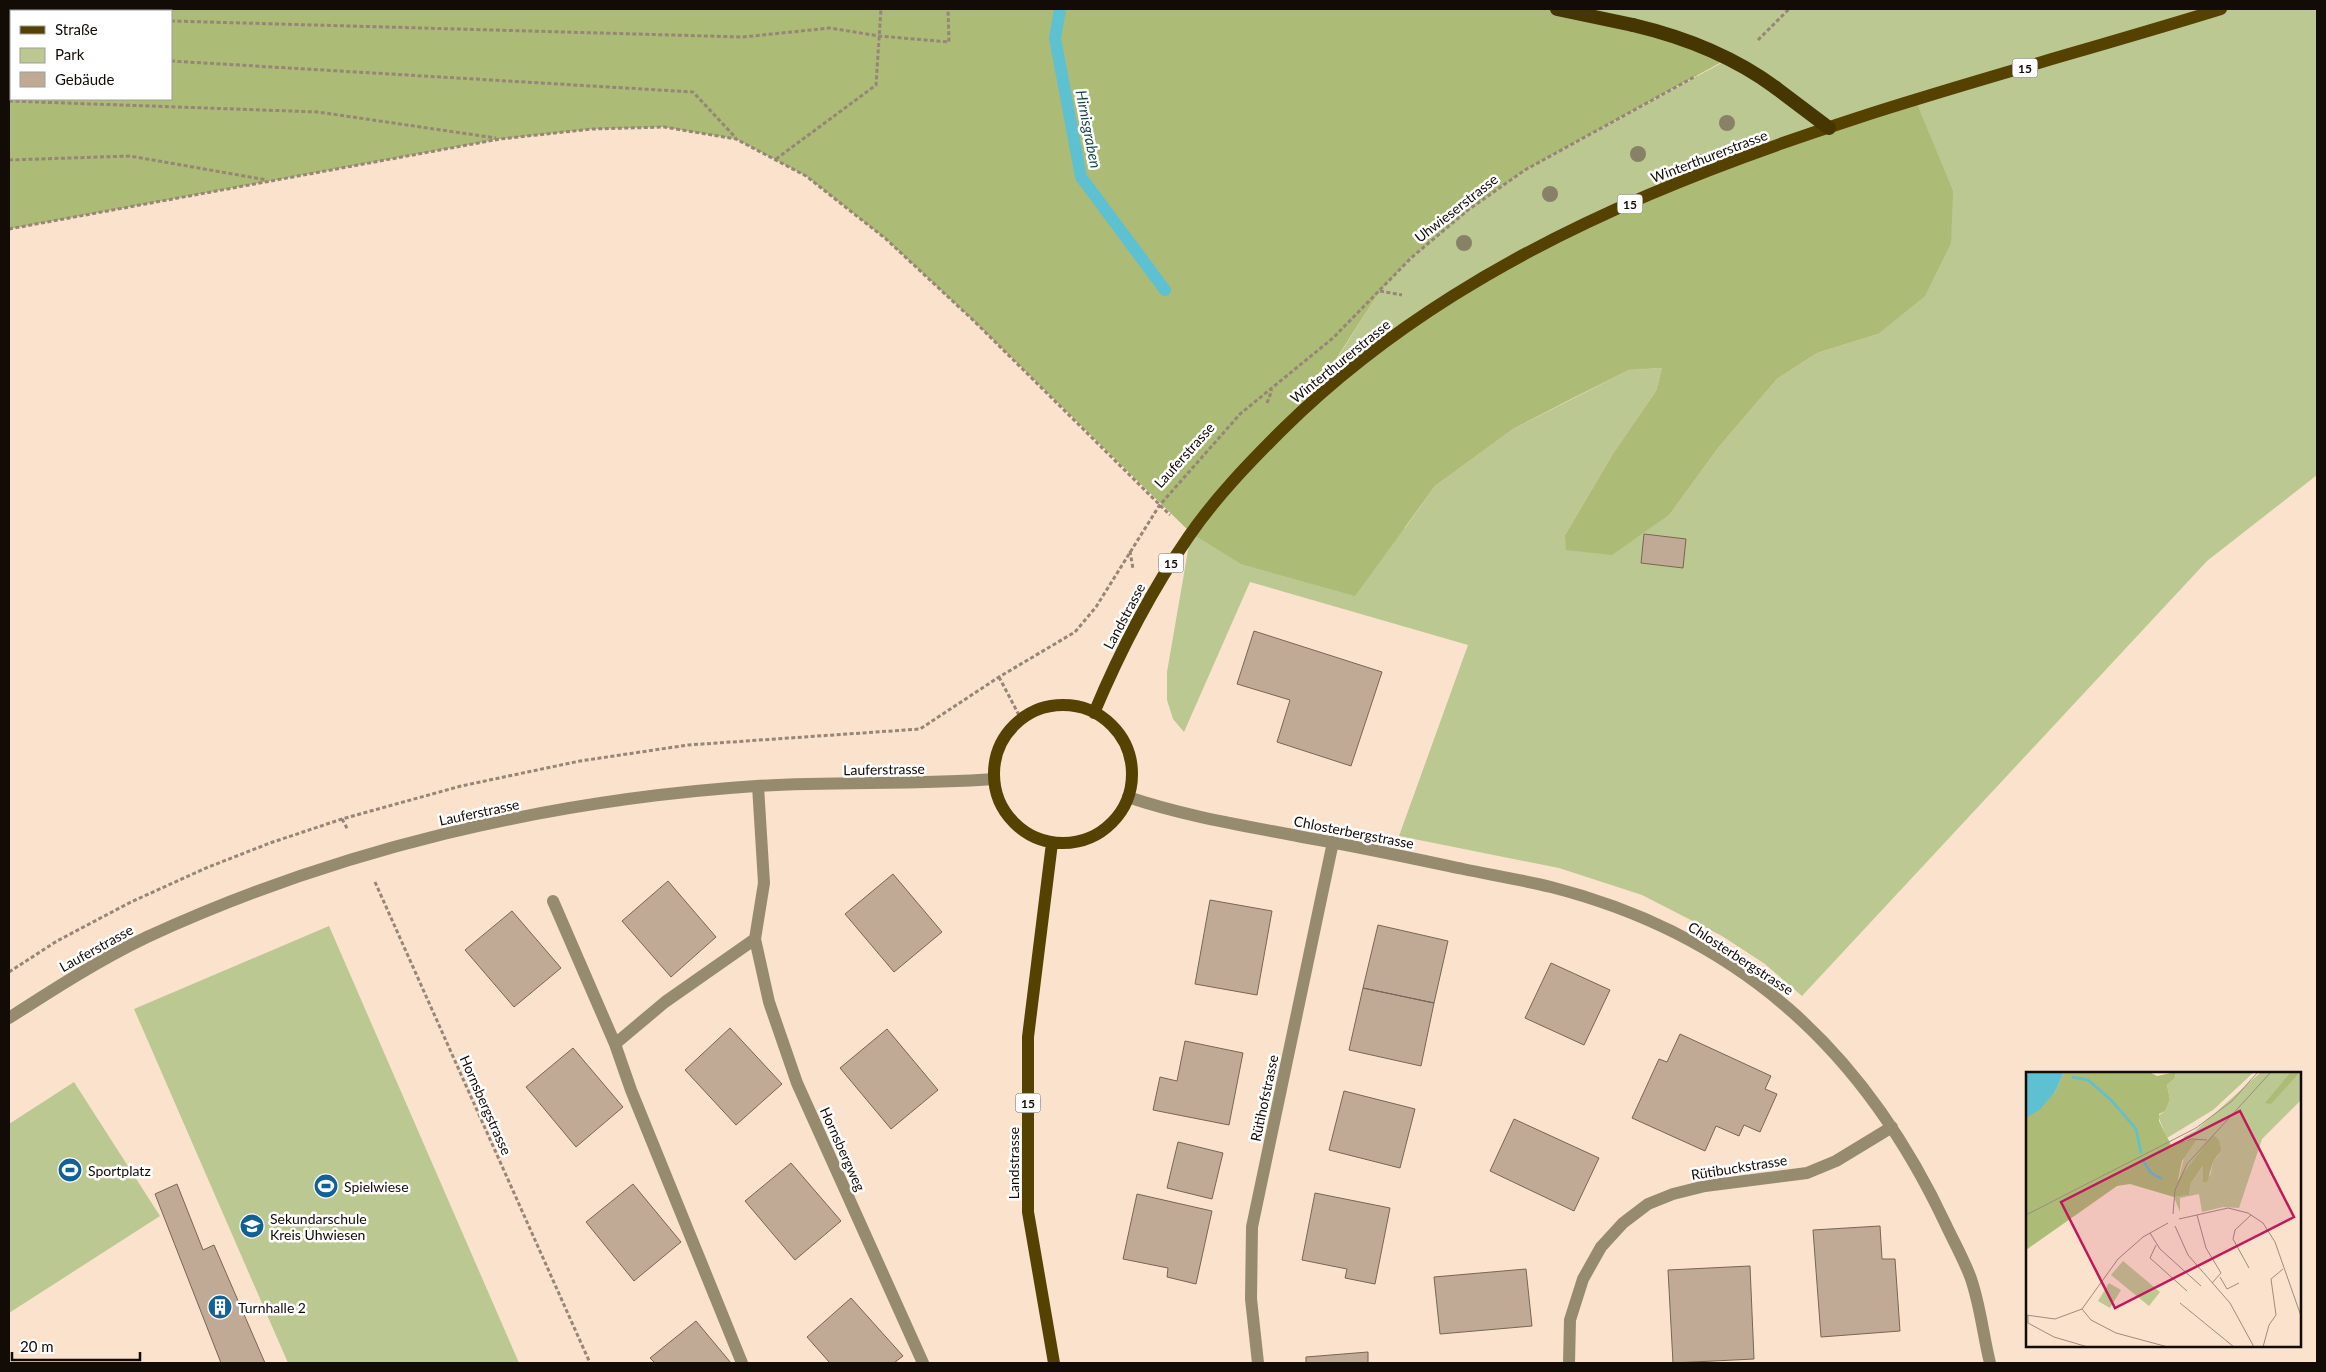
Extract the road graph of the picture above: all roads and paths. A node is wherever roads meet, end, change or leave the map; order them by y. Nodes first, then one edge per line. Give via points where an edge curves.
1 (880, 9) edge
2 (948, 9) edge
3 (1557, 9) edge
4 (2221, 9) edge
5 (172, 21) edge
6 (879, 36) junction
7 (172, 61) edge
8 (1683, 84) dead end
9 (9, 102) edge
10 (1829, 128) junction
11 (500, 139) junction
12 (736, 139) junction
13 (9, 160) edge
14 (776, 160) junction
15 (270, 181) junction
16 (9, 229) edge
17 (1272, 390) joint
18 (1159, 506) junction
19 (1206, 513) joint
20 (1191, 533) junction
21 (999, 677) junction
22 (1094, 713) junction
23 (1021, 719) junction
24 (994, 779) junction
25 (758, 786) junction
26 (1128, 797) junction
27 (1332, 842) junction
28 (1052, 843) junction
29 (363, 855) junction
30 (553, 900) dead end
31 (755, 939) junction
32 (9, 972) edge
33 (9, 1018) edge
34 (615, 1044) junction
35 (1892, 1127) junction
36 (590, 1363) edge
37 (742, 1363) edge
38 (923, 1363) edge
39 (1054, 1363) edge
40 (1258, 1363) edge
41 (1569, 1363) edge
42 (1990, 1363) edge

1 - 6 path
2 - 6 path via 949,42
3 - 10 highway, bridge via 1633,25 1715,52 1750,70
4 - 10 main road, Winterthurerstrasse / 15
5 - 6 path via 743,37 830,28
6 - 14 path via 876,85
7 - 12 path via 693,92
8 - 17 path, Uhwieserstrasse via 1525,170 1468,210 1411,258 1332,338
9 - 11 path via 318,112
10 - 19 main road, Winterthurerstrasse / 15 via 1747,156 1618,209 1498,269 1442,303 1371,352 1306,407 1243,470
11 - 12 path via 592,129 664,127
11 - 15 path
12 - 14 path
13 - 15 path via 130,156
14 - 18 path via 806,176 886,239 974,321
15 - 16 path
17 - 18 path, Lauferstrasse via 1240,414
18 - 20 path
18 - 21 path, Lauferstrasse via 1096,607 1075,632
19 - 20 main road, Landstrasse / 15
20 - 22 main road, Landstrasse / 15 via 1140,616
21 - 23 path
21 - 32 path, Lauferstrasse via 920,729 688,745 580,761 461,786 342,819 270,843 130,902 57,941
22 - 23 main road via 1060,705
22 - 26 main road via 1114,728 1128,753 1132,782
23 - 24 main road via 1001,743
24 - 25 street, Lauferstrasse
24 - 28 main road via 999,800 1007,814 1031,835
25 - 29 street, Lauferstrasse via 555,810
25 - 31 street, Hornsbergweg via 764,883
26 - 27 street, Chlosterbergstrasse via 1190,816
26 - 28 main road via 1117,817 1095,835 1067,843
27 - 35 street, Chlosterbergstrasse via 1551,888 1629,912 1691,940 1791,1009 1870,1094
27 - 40 street, Rütihofstrasse via 1252,1228 1251,1298
28 - 39 main road, Landstrasse / 15 via 1028,1037 1028,1212
29 - 33 street, Lauferstrasse via 287,879 145,938
29 - 36 path, Hornsbergstrasse
30 - 34 street
31 - 34 street via 665,1002
31 - 38 street, Hornsbergweg via 769,1002 797,1083
34 - 37 street
35 - 41 street, Rütibuckstrasse via 1836,1161 1807,1173 1705,1186 1648,1204 1623,1223 1601,1247 1583,1279 1570,1320
35 - 42 street, Chlosterbergstrasse via 1928,1186 1971,1278

